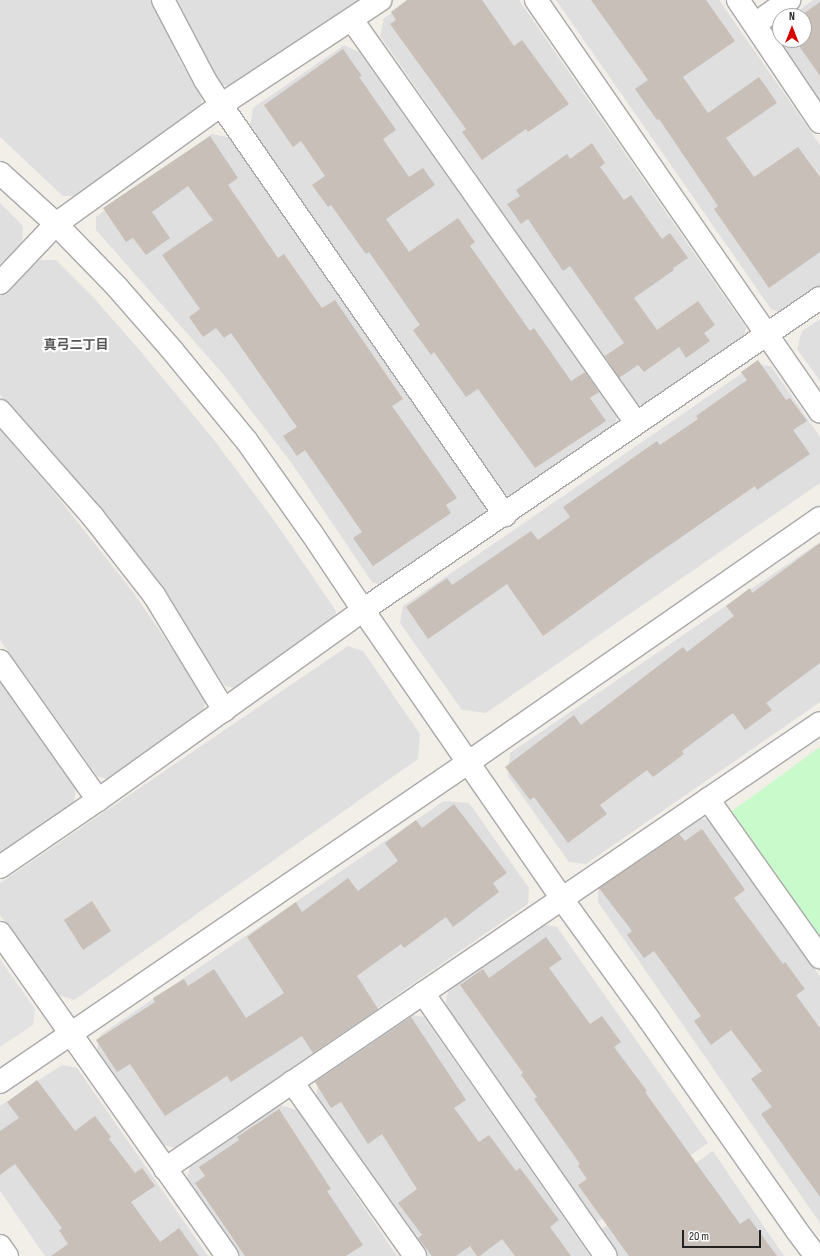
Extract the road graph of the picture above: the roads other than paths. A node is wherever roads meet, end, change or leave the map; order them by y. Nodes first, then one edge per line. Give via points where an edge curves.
1 (163, 0) edge
2 (380, 0) edge
3 (536, 0) edge
4 (738, 0) edge
5 (789, 0) edge
6 (352, 20) junction
7 (755, 24) junction
8 (221, 105) junction
9 (820, 122) edge
10 (0, 172) edge
11 (56, 224) junction
12 (0, 283) edge
13 (820, 298) edge
14 (767, 334) junction
15 (0, 411) edge
16 (820, 411) edge
17 (636, 423) junction
18 (505, 515) junction
19 (820, 518) edge
20 (364, 610) junction
21 (0, 662) edge
22 (224, 710) junction
23 (820, 723) edge
24 (469, 762) junction
25 (708, 799) junction
26 (98, 800) junction
27 (0, 868) edge
28 (562, 899) junction
29 (0, 933) edge
30 (820, 957) edge
31 (423, 994) junction
32 (72, 1033) junction
33 (0, 1082) edge
34 (292, 1082) junction
35 (165, 1169) junction
36 (0, 1246) edge
37 (7, 1256) edge
38 (227, 1256) edge
39 (415, 1256) edge
40 (606, 1256) edge
41 (816, 1256) edge

1 - 8 street via 204,80
2 - 6 street
3 - 14 street
4 - 7 street
5 - 7 street
6 - 8 street
6 - 17 street
7 - 9 street
8 - 11 street
8 - 18 street
10 - 11 street
11 - 12 street
11 - 20 street via 122,292 246,440
13 - 14 street
14 - 16 street
14 - 17 street
15 - 22 street via 92,517 154,595
17 - 18 street
18 - 20 street
19 - 24 street
20 - 22 street
20 - 24 street
21 - 26 street
22 - 26 street
23 - 25 street
24 - 28 street
24 - 32 street
25 - 28 street
25 - 30 street
26 - 27 street
28 - 31 street
28 - 41 street
29 - 32 street
31 - 34 street
31 - 40 street
32 - 33 street
32 - 35 street
34 - 35 street
34 - 39 street
35 - 38 street
36 - 37 street

